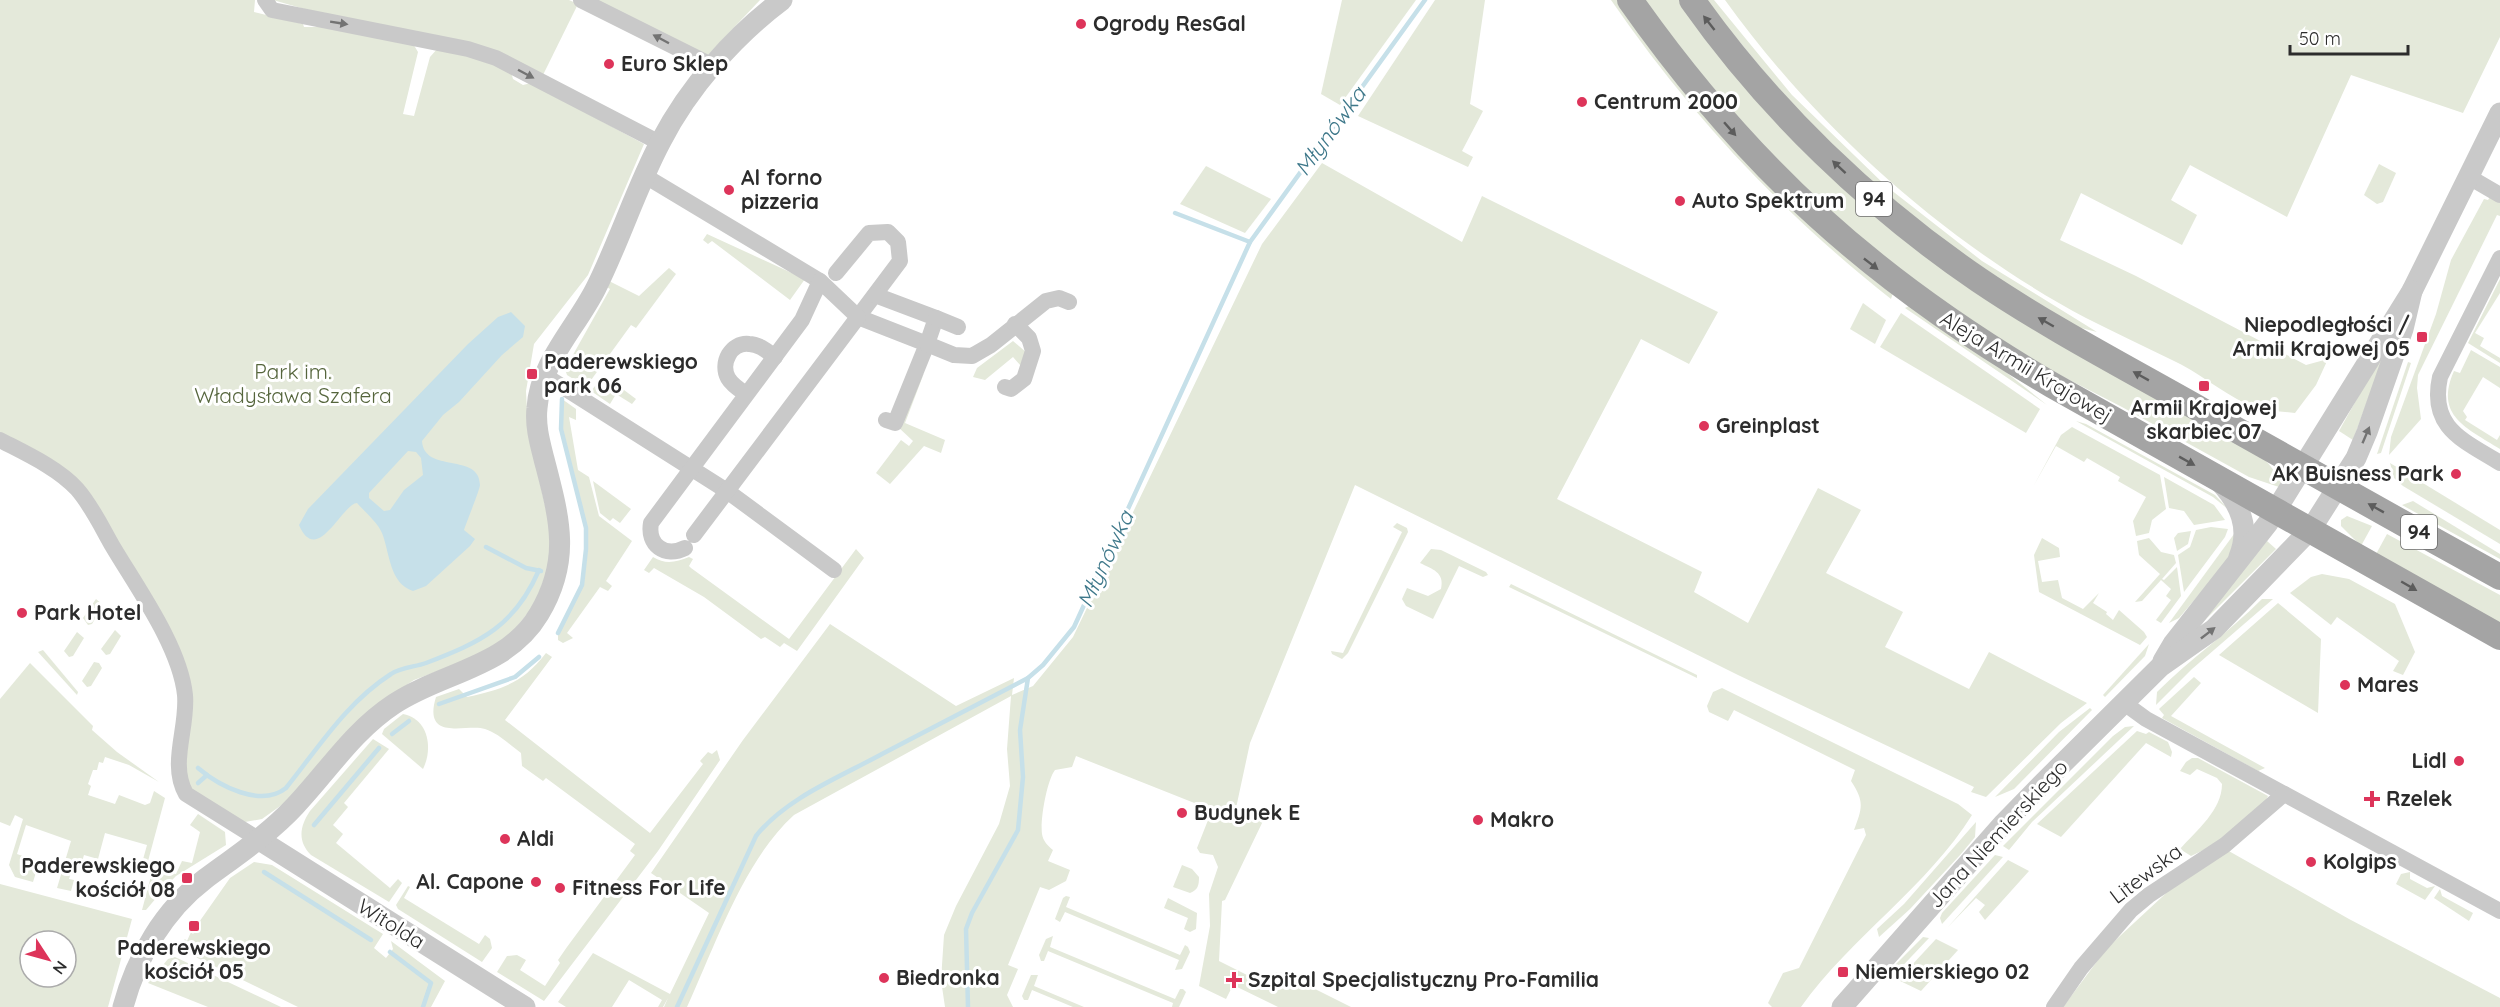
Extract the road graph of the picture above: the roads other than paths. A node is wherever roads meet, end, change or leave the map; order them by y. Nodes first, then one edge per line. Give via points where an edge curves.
1 (266, 0) edge
2 (581, 0) edge
3 (782, 0) edge
4 (1630, 0) edge
5 (1692, 0) edge
6 (713, 66) junction
7 (2500, 113) edge
8 (660, 143) junction
9 (645, 176) junction
10 (2469, 177) junction
11 (2500, 195) edge
12 (2500, 258) edge
13 (836, 273) dead end
14 (820, 282) junction
15 (2412, 291) junction
16 (875, 295) junction
17 (1070, 302) dead end
18 (858, 317) junction
19 (936, 318) junction
20 (1015, 324) junction
21 (958, 327) dead end
22 (927, 344) junction
23 (774, 357) junction
24 (544, 375) junction
25 (1005, 387) dead end
26 (746, 394) junction
27 (886, 420) dead end
28 (0, 440) edge
29 (2500, 463) edge
30 (2302, 466) junction
31 (691, 467) junction
32 (2216, 478) junction
33 (2338, 487) junction
34 (727, 491) junction
35 (2277, 510) junction
36 (2311, 529) junction
37 (834, 570) dead end
38 (2232, 571) junction
39 (2500, 577) edge
40 (2500, 637) edge
41 (2160, 667) junction
42 (2124, 703) junction
43 (2284, 794) junction
44 (258, 839) junction
45 (2500, 911) edge
46 (123, 1007) edge
47 (525, 1007) edge
48 (1842, 1007) edge
49 (2054, 1007) edge

1 -> 8 street via 272,10 282,13 468,49 496,58
6 -> 2 street
3 - 6 street
4 -> 32 main road, Aleja Armii Krajowej / 94 via 1693,85 1745,146 1864,258 1990,349
30 -> 5 main road, 94 via 2033,314 1942,254 1878,203 1819,148 1747,70
6 - 8 street via 683,104
7 - 10 street
8 - 9 street
9 - 14 street
9 - 24 street via 595,290
10 - 11 street
10 - 15 street
12 - 29 street via 2440,377 2436,396 2448,428
13 - 16 street via 866,236 876,231 888,232 897,242 900,261
14 - 18 street
14 - 23 street via 802,320
15 - 30 street, Jana Niemierskiego
33 -> 15 street, Jana Niemierskiego via 2367,432 2396,353
16 - 18 street
16 - 19 street
17 - 20 street via 1052,298
18 - 22 street
18 - 34 street
19 - 21 street
19 - 22 street
20 - 22 street via 972,356 954,355
20 - 25 street via 1029,338 1034,351 1020,384
22 - 27 street via 895,423
23 - 26 street
23 - 26 street via 748,343 730,352 726,363 728,378
24 - 31 street
24 - 44 street via 537,429 561,538 554,582 538,617 509,648 488,662 433,684 382,712 351,740 294,807
26 - 31 street
28 - 44 street via 67,480 83,497 140,593 181,673 185,718 180,783 186,794
30 - 33 main road, 94
30 - 35 street, Jana Niemierskiego
31 - 34 street
31 - 34 street via 655,516 650,530 661,549 672,552 690,541
32 - 35 main road, Aleja Armii Krajowej / 94
32 - 38 street via 2237,503 2245,527 2244,544
33 - 36 street, Jana Niemierskiego
39 -> 33 main road, 94
34 - 37 street
35 - 36 main road, Aleja Armii Krajowej / 94
35 - 38 street, Jana Niemierskiego
36 -> 40 main road, Aleja Armii Krajowej / 94
41 -> 36 street, Jana Niemierskiego via 2214,629
38 - 41 street, Jana Niemierskiego via 2173,644
41 - 42 street, Jana Niemierskiego
42 - 43 street via 2146,719
42 - 48 street, Jana Niemierskiego via 2004,823
43 - 45 street
43 - 49 street, Litewska via 2225,845 2131,910 2081,968
44 - 46 street via 176,907 142,956
44 - 47 street, Witolda

